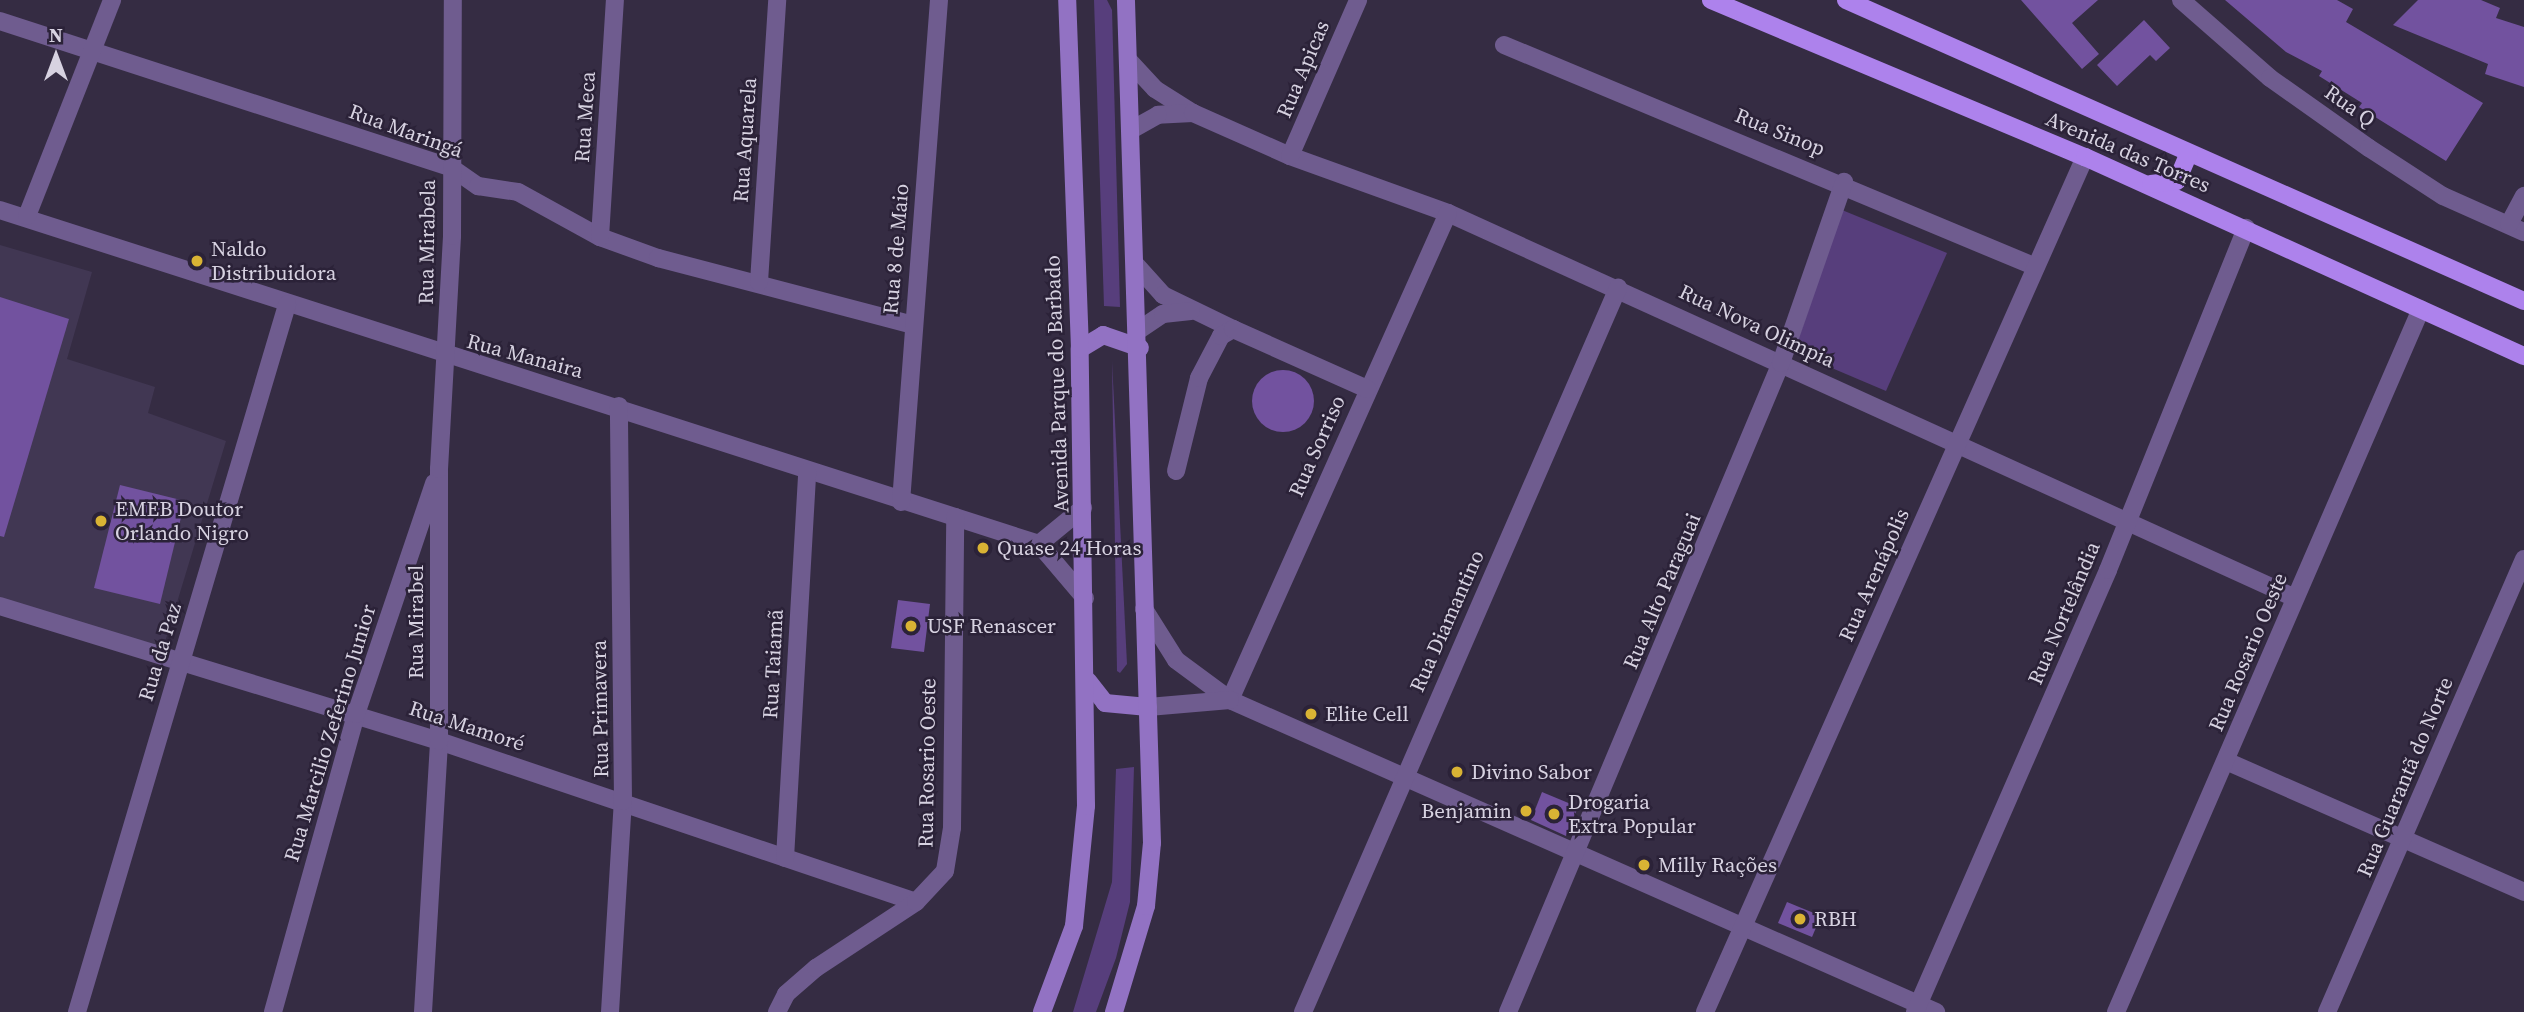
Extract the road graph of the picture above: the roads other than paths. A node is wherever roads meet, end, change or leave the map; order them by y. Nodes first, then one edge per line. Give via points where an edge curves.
1 (112, 0) edge
2 (453, 0) edge
3 (615, 0) edge
4 (777, 0) edge
5 (939, 0) edge
6 (1067, 0) edge
7 (1126, 0) edge
8 (1357, 0) edge
9 (1711, 0) edge
10 (1846, 0) edge
11 (2181, 0) edge
12 (0, 21) edge
13 (1504, 45) dead end
14 (94, 51) junction
15 (1130, 62) junction
16 (1193, 113) junction
17 (1133, 129) junction
18 (2189, 153) junction
19 (1290, 156) junction
20 (2085, 157) junction
21 (452, 168) junction
22 (1844, 182) junction
23 (2144, 183) junction
24 (2524, 196) edge
25 (0, 210) edge
26 (1448, 213) junction
27 (27, 216) junction
28 (2246, 228) junction
29 (2517, 228) edge
30 (600, 237) junction
31 (1137, 267) junction
32 (2036, 267) junction
33 (759, 282) junction
34 (1618, 288) junction
35 (2524, 301) edge
36 (287, 304) junction
37 (2421, 309) junction
38 (1191, 311) junction
39 (913, 325) junction
40 (1233, 329) junction
41 (1139, 339) junction
42 (1080, 349) junction
43 (2524, 356) edge
44 (447, 358) junction
45 (1782, 363) junction
46 (1367, 389) junction
47 (619, 406) junction
48 (1959, 442) junction
49 (439, 469) junction
50 (1177, 471) dead end
51 (807, 473) junction
52 (901, 502) junction
53 (1083, 508) junction
54 (955, 517) junction
55 (2127, 517) junction
56 (1039, 544) junction
57 (2524, 559) edge
58 (1085, 598) junction
59 (2295, 598) junction
60 (0, 607) edge
61 (1144, 609) junction
62 (181, 663) junction
63 (1088, 681) junction
64 (1230, 700) junction
65 (1148, 707) junction
66 (356, 714) junction
67 (439, 741) junction
68 (2226, 761) junction
69 (1403, 776) junction
70 (623, 801) junction
71 (2403, 840) junction
72 (1578, 854) junction
73 (785, 858) junction
74 (2524, 892) edge
75 (916, 902) junction
76 (1743, 927) junction
77 (1917, 1008) edge
78 (77, 1012) edge
79 (273, 1012) edge
80 (423, 1012) edge
81 (610, 1012) edge
82 (777, 1012) edge
83 (1042, 1012) edge
84 (1114, 1012) edge
85 (1303, 1012) edge
86 (1508, 1012) edge
87 (1705, 1012) edge
88 (1936, 1012) edge
89 (2116, 1012) edge
90 (2328, 1012) edge

1 - 14 street
2 - 21 street, Rua Mirabela
3 - 30 street, Rua Meca
4 - 33 street, Rua Aquarela
5 - 39 street, Rua 8 de Maio
6 - 42 main road, Avenida Parque do Barbado
7 - 15 main road
8 - 19 street, Rua Apicas
9 - 20 main road, Avenida das Torres
10 - 18 main road, Avenida das Torres
11 - 29 street, Rua Q via 2270,78 2368,148 2443,195
12 - 14 street, Rua Maringá
13 - 22 street, Rua Sinop
14 - 21 street, Rua Maringá
14 - 27 street
15 - 16 street, Rua Nova Olimpia via 1155,89
15 - 17 main road
16 - 17 street, Rua Nova Olimpia via 1158,115
16 - 19 street, Rua Nova Olimpia
17 - 31 main road
18 - 23 main road via 2177,181
18 - 35 main road, Avenida das Torres
19 - 26 street, Rua Nova Olimpia
20 - 23 main road, Avenida das Torres
20 - 32 street, Rua Arenápolis
21 - 30 street, Rua Maringá via 478,186 518,192
21 - 44 street, Rua Mirabela
22 - 32 street, Rua Sinop
22 - 45 street, Rua Alto Paraguai
23 - 28 main road, Avenida das Torres
24 - 29 street, Rua Q
25 - 27 street, Rua Manaira
26 - 34 street, Rua Nova Olimpia
26 - 46 street, Rua Sorriso
27 - 36 street, Rua Manaira
28 - 37 main road, Avenida das Torres
28 - 55 street, Rua Nortelândia
30 - 33 street, Rua Maringá
31 - 38 street via 1158,291
31 - 41 main road
32 - 48 street, Rua Arenápolis
33 - 39 street, Rua Maringá
34 - 45 street, Rua Nova Olimpia
34 - 69 street, Rua Diamantino
36 - 44 street, Rua Manaira
36 - 62 street, Rua da Paz
37 - 43 main road, Avenida das Torres
37 - 59 street, Rua Rosario Oeste
38 - 40 street
38 - 41 street via 1163,314
39 - 52 street, Rua 8 de Maio
40 - 46 street
40 - 50 street via 1221,336 1199,377
41 - 42 main road via 1103,335
41 - 61 main road
42 - 53 main road, Avenida Parque do Barbado
44 - 47 street, Rua Manaira
44 - 49 street, Rua Mirabel
45 - 48 street, Rua Nova Olimpia
45 - 72 street, Rua Alto Paraguai
46 - 64 street, Rua Sorriso
47 - 51 street, Rua Manaira
47 - 70 street, Rua Primavera
48 - 55 street, Rua Nova Olimpia
48 - 76 street, Rua Arenápolis
49 - 66 street, Rua Marcilio Zeferino Junior
49 - 67 street, Rua Mirabel
51 - 52 street, Rua Manaira
51 - 73 street, Rua Taiamã
52 - 54 street, Rua Manaira
53 - 56 street
53 - 58 main road, Avenida Parque do Barbado
54 - 56 street, Rua Manaira
54 - 75 street, Rua Rosario Oeste via 951,844 945,871
55 - 59 street, Rua Nova Olimpia
55 - 77 street, Rua Nortelândia
56 - 58 street
57 - 71 street, Rua Guarantã do Norte
58 - 63 main road, Avenida Parque do Barbado
59 - 68 street, Rua Rosario Oeste
60 - 62 street, Rua Mamoré
61 - 64 street via 1177,660
61 - 65 main road
62 - 66 street, Rua Mamoré
62 - 78 street, Rua da Paz
63 - 65 main road via 1105,703
63 - 83 main road, Avenida Parque do Barbado via 1082,877 1073,926
64 - 65 street
64 - 69 street
65 - 84 main road via 1152,843 1146,906
66 - 67 street, Rua Mamoré
66 - 79 street, Rua Marcilio Zeferino Junior
67 - 70 street, Rua Mamoré
67 - 80 street, Rua Mirabel
68 - 71 street
68 - 89 street, Rua Rosario Oeste
69 - 72 street
69 - 85 street, Rua Diamantino
70 - 73 street, Rua Mamoré
70 - 81 street, Rua Primavera
71 - 74 street
71 - 90 street, Rua Guarantã do Norte
72 - 76 street
72 - 86 street, Rua Alto Paraguai
73 - 75 street, Rua Mamoré
75 - 82 street, Rua Rosario Oeste via 816,968 786,994
76 - 77 street
76 - 87 street, Rua Arenápolis
77 - 88 street

